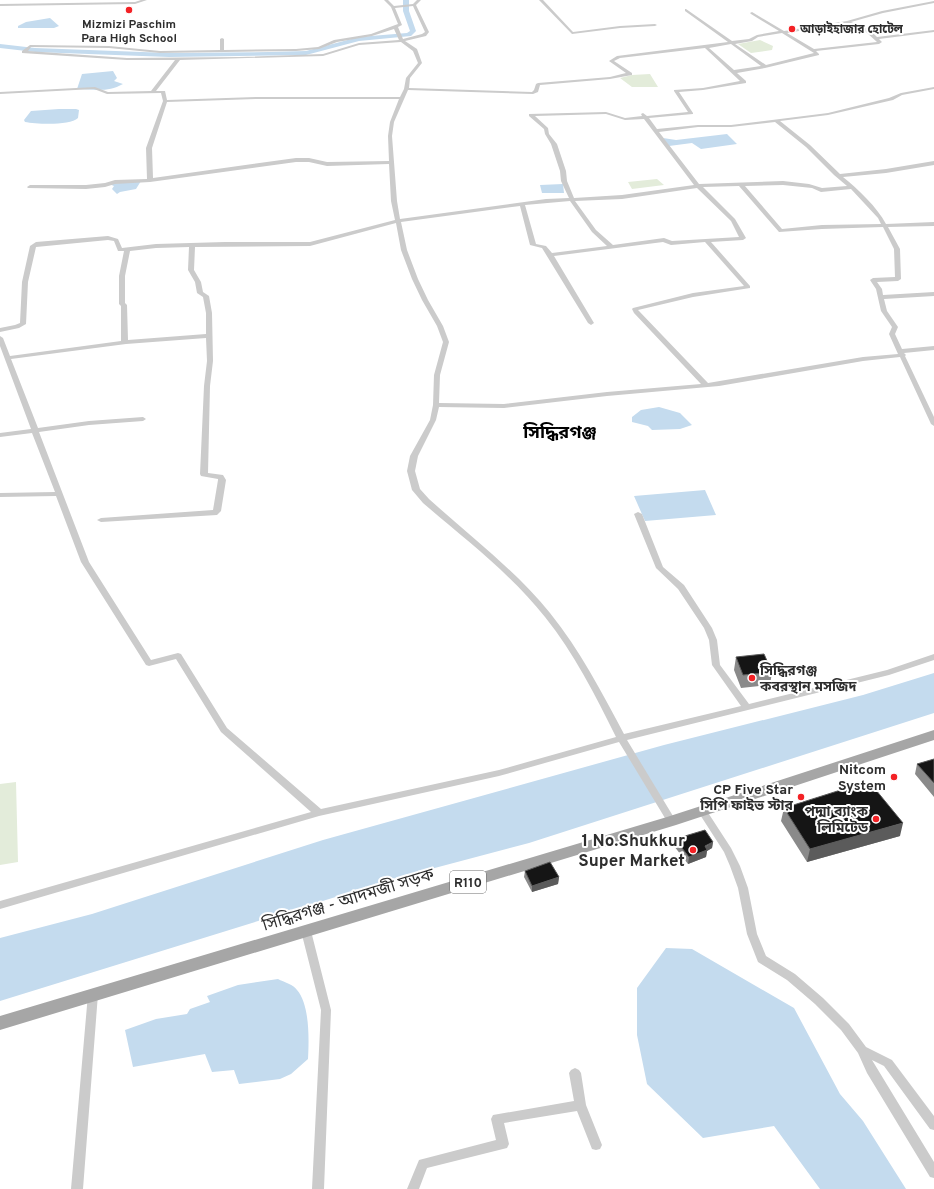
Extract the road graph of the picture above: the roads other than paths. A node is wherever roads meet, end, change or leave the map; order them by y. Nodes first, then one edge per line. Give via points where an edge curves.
1 (145, 0) edge
2 (388, 0) edge
3 (419, 0) edge
4 (541, 0) edge
5 (934, 2) edge
6 (0, 5) edge
7 (413, 5) junction
8 (394, 6) junction
9 (686, 10) dead end
10 (752, 13) dead end
11 (847, 22) junction
12 (655, 25) dead end
13 (396, 29) junction
14 (934, 31) edge
15 (785, 32) junction
16 (876, 38) junction
17 (222, 39) dead end
18 (401, 40) junction
19 (731, 43) junction
20 (706, 47) junction
21 (813, 50) junction
22 (222, 52) junction
23 (239, 55) junction
24 (178, 59) junction
25 (765, 67) junction
26 (733, 72) junction
27 (934, 88) edge
28 (406, 89) junction
29 (153, 91) junction
30 (0, 93) edge
31 (402, 98) junction
32 (164, 102) junction
33 (644, 116) junction
34 (777, 121) junction
35 (656, 131) junction
36 (392, 162) junction
37 (934, 162) edge
38 (838, 176) junction
39 (150, 180) junction
40 (741, 185) junction
41 (698, 186) junction
42 (30, 187) dead end
43 (852, 187) junction
44 (572, 200) junction
45 (522, 205) junction
46 (398, 221) junction
47 (934, 224) edge
48 (883, 226) junction
49 (707, 241) junction
50 (192, 245) junction
51 (612, 247) junction
52 (127, 249) junction
53 (550, 254) junction
54 (934, 294) edge
55 (881, 297) junction
56 (591, 323) dead end
57 (0, 330) edge
58 (208, 336) junction
59 (0, 338) edge
60 (126, 342) junction
61 (934, 348) edge
62 (902, 353) junction
63 (8, 358) junction
64 (706, 385) junction
65 (436, 405) junction
66 (143, 419) dead end
67 (934, 424) edge
68 (35, 430) junction
69 (0, 435) edge
70 (60, 494) junction
71 (0, 495) edge
72 (638, 514) dead end
73 (101, 520) dead end
74 (934, 657) edge
75 (747, 707) junction
76 (934, 735) edge
77 (622, 738) junction
78 (702, 810) junction
79 (319, 813) junction
80 (671, 821) junction
81 (0, 905) edge
82 (306, 931) junction
83 (92, 994) junction
84 (0, 1023) edge
85 (862, 1050) junction
86 (575, 1073) dead end
87 (580, 1105) junction
88 (934, 1125) edge
89 (596, 1145) dead end
90 (934, 1173) edge
91 (77, 1189) edge
92 (318, 1189) edge
93 (413, 1189) edge

1 - 6 street via 135,3
2 - 8 street
3 - 7 street
4 - 12 street via 572,33
5 - 11 street
7 - 8 street
7 - 18 street via 427,32
8 - 13 street via 400,25
9 - 19 street
10 - 15 street
11 - 15 street
11 - 16 street via 868,31
13 - 18 street
13 - 23 street via 336,41 319,48
14 - 16 street
15 - 19 street
15 - 21 street
16 - 21 street via 879,43
17 - 22 street
18 - 23 street via 359,44 318,55
18 - 28 street via 416,50 420,63 408,78
19 - 20 street
19 - 25 street
20 - 26 street
20 - 28 street via 619,57 611,61 630,74 538,84 533,93
21 - 25 street via 817,54
22 - 23 street
22 - 24 street via 160,52 109,47 29,47 24,52 127,59
23 - 24 street
24 - 29 street
25 - 26 street
26 - 33 street via 744,82 676,91 691,113
27 - 34 street via 901,94 891,99 828,114
28 - 31 street
29 - 30 street via 108,93 95,88
29 - 32 street via 163,92
31 - 32 street via 257,98
31 - 36 street via 392,122
32 - 39 street via 149,148
33 - 35 street
33 - 44 street via 625,119 606,113 531,115 546,128 554,144
34 - 35 street
34 - 38 street via 808,146
35 - 41 street
36 - 39 street via 327,164 296,160
36 - 46 street
37 - 38 street
38 - 43 street
39 - 42 street via 105,185
40 - 41 street
40 - 43 street via 783,183 816,186 821,190
40 - 48 street via 781,230
41 - 44 street via 622,197
41 - 49 street via 733,220 743,238
43 - 48 street via 880,217
44 - 45 street
44 - 51 street via 594,231
45 - 46 street
45 - 53 street via 534,245 544,247
46 - 50 street via 310,244
46 - 65 street via 404,250 415,279 445,336 445,348 439,361 437,375
47 - 48 street
48 - 55 street via 896,249 898,279 874,280
49 - 51 street via 671,243 664,240
49 - 64 street via 748,287 635,309
50 - 52 street
50 - 58 street via 191,270 198,282 200,293 206,296 209,313
51 - 53 street
52 - 57 street via 120,250 116,240 108,238 36,244 25,282 23,324
52 - 60 street via 122,276
53 - 56 street
54 - 55 street
55 - 62 street via 884,311 895,327 892,334
58 - 60 street
58 - 73 street via 210,361 206,386 204,474 220,477 222,480 217,511
59 - 63 street
60 - 63 street
61 - 62 street
62 - 64 street
62 - 67 street
63 - 68 street
64 - 65 street via 504,406
65 - 77 street via 432,420 414,456 411,471 416,490 505,569 547,614 565,637 603,700
66 - 68 street
68 - 69 street
68 - 70 street
70 - 71 street
70 - 79 street via 85,562 149,663 178,656 224,730
72 - 75 street via 660,568 681,587 708,628 713,640 716,665
74 - 75 street via 888,672
75 - 77 street
76 - 78 main road, সিদ্ধিরগঞ্জ - আদমজী সড়ক / R110
77 - 79 street via 499,773
77 - 80 street
78 - 80 main road, সিদ্ধিরগঞ্জ - আদমজী সড়ক / R110
78 - 85 street via 735,866 743,888 752,934 762,958 791,977 819,1001 845,1027
79 - 81 street
80 - 82 main road, সিদ্ধিরগঞ্জ - আদমজী সড়ক / R110
82 - 83 main road, সিদ্ধিরগঞ্জ - আদমজী সড়ক / R110
82 - 92 street via 326,1010
83 - 84 main road, সিদ্ধিরগঞ্জ - আদমজী সড়ক / R110
83 - 91 street
85 - 88 street via 888,1063
85 - 90 street via 871,1070
86 - 87 street
87 - 89 street
87 - 93 street via 497,1119 503,1144 423,1164

